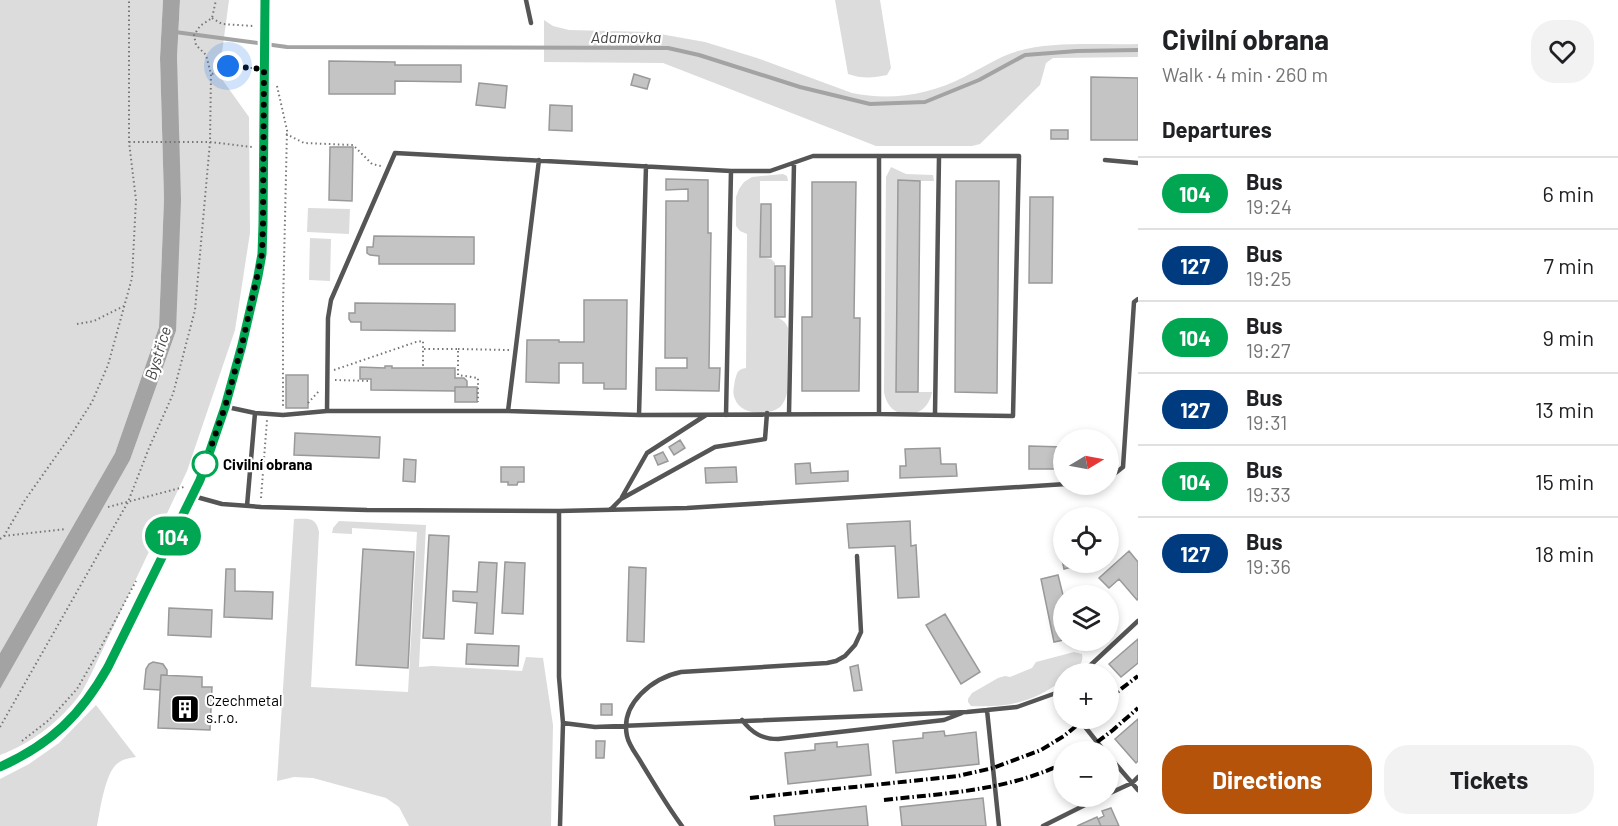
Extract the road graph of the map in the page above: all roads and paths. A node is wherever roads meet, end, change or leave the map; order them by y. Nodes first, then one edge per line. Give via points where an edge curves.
1 (129, 0) edge
2 (216, 0) edge
3 (265, 0) edge
4 (526, 0) edge
5 (212, 18) junction
6 (531, 23) dead end
7 (265, 29) junction
8 (264, 69) junction
9 (211, 74) junction
10 (276, 85) dead end
11 (286, 134) junction
12 (129, 142) junction
13 (210, 142) junction
14 (264, 148) junction
15 (879, 156) junction
16 (939, 157) junction
17 (539, 160) junction
18 (1105, 160) dead end
19 (794, 164) junction
20 (1138, 164) edge
21 (646, 166) junction
22 (388, 167) junction
23 (731, 171) junction
24 (1138, 299) edge
25 (124, 306) junction
26 (77, 324) dead end
27 (423, 349) junction
28 (458, 349) junction
29 (516, 350) junction
30 (423, 368) dead end
31 (328, 372) junction
32 (328, 380) junction
33 (371, 381) dead end
34 (225, 407) junction
35 (327, 411) junction
36 (478, 411) junction
37 (508, 411) junction
38 (255, 413) junction
39 (767, 413) junction
40 (268, 414) junction
41 (789, 414) junction
42 (879, 414) junction
43 (935, 414) junction
44 (282, 415) junction
45 (639, 415) junction
46 (705, 415) junction
47 (726, 415) junction
48 (1119, 470) edge
49 (200, 480) junction
50 (1053, 485) edge
51 (193, 496) junction
52 (621, 499) junction
53 (128, 502) junction
54 (247, 506) junction
55 (108, 507) dead end
56 (261, 507) junction
57 (610, 510) junction
58 (559, 511) junction
59 (66, 529) dead end
60 (4, 536) junction
61 (0, 540) edge
62 (856, 556) dead end
63 (138, 578) dead end
64 (1138, 621) edge
65 (1093, 663) edge
66 (1053, 694) edge
67 (987, 710) junction
68 (967, 712) junction
69 (742, 720) junction
70 (563, 723) junction
71 (626, 725) junction
72 (0, 727) edge
73 (1087, 729) edge
74 (1096, 741) edge
75 (14, 747) dead end
76 (0, 767) edge
77 (1119, 768) edge
78 (1138, 777) edge
79 (1131, 783) junction
80 (1119, 789) edge
81 (1138, 790) edge
82 (1081, 807) edge
83 (560, 826) edge
84 (682, 826) edge
85 (999, 826) edge
86 (1043, 826) edge

1 - 12 path
2 - 5 path
3 - 7 street
4 - 6 lane
5 - 7 path via 222,24
5 - 9 path via 194,34
7 - 8 street
8 - 9 path via 228,66
8 - 14 street
9 - 13 path
10 - 11 path
11 - 22 path via 304,143 353,145 372,164
11 - 44 path
12 - 13 path
12 - 25 path via 135,215 132,278
13 - 14 path
13 - 53 path via 195,310 173,394
14 - 34 street via 262,254
15 - 16 lane
15 - 19 lane via 813,156
15 - 42 lane
16 - 43 lane
16 - 43 lane via 1019,156 1013,416
17 - 21 lane
17 - 22 lane via 395,153
17 - 29 lane
18 - 20 lane
19 - 23 lane via 770,171
19 - 41 lane
21 - 23 lane
21 - 45 lane
22 - 31 lane via 331,300
23 - 47 lane
24 - 48 lane via 1134,302 1124,466
25 - 26 path via 94,321
25 - 60 path via 108,365 92,402
27 - 28 path
27 - 30 path
27 - 31 path via 423,342 416,342
28 - 29 path
28 - 36 path via 458,375 478,378
29 - 37 lane
31 - 32 lane
32 - 33 path
32 - 35 lane
34 - 38 lane
34 - 49 street
35 - 36 lane
35 - 44 lane
36 - 37 lane
37 - 45 lane
38 - 40 lane
38 - 54 lane
39 - 41 lane
39 - 47 lane
39 - 52 lane via 765,439 715,447
40 - 44 lane
40 - 56 path
41 - 42 lane
42 - 43 lane
45 - 46 lane
46 - 47 lane
46 - 52 lane via 647,453
49 - 51 street
49 - 53 path
50 - 57 lane
51 - 54 lane
51 - 76 street via 96,688 50,739
52 - 57 lane
53 - 55 path
53 - 72 path
54 - 56 lane
56 - 58 lane
57 - 58 lane
58 - 70 lane
59 - 60 path
60 - 61 path
62 - 71 lane via 861,632 845,656 827,663 673,673 645,689 631,709
63 - 75 path via 77,689 49,720
64 - 65 lane
66 - 67 lane via 1017,707
67 - 68 lane
67 - 85 lane
68 - 69 lane
68 - 69 lane via 944,720 778,739 759,736
69 - 71 lane
70 - 71 lane
70 - 83 lane
71 - 84 lane via 630,743
73 - 74 lane
77 - 79 lane
78 - 79 lane
79 - 80 lane
79 - 81 lane
82 - 86 lane

